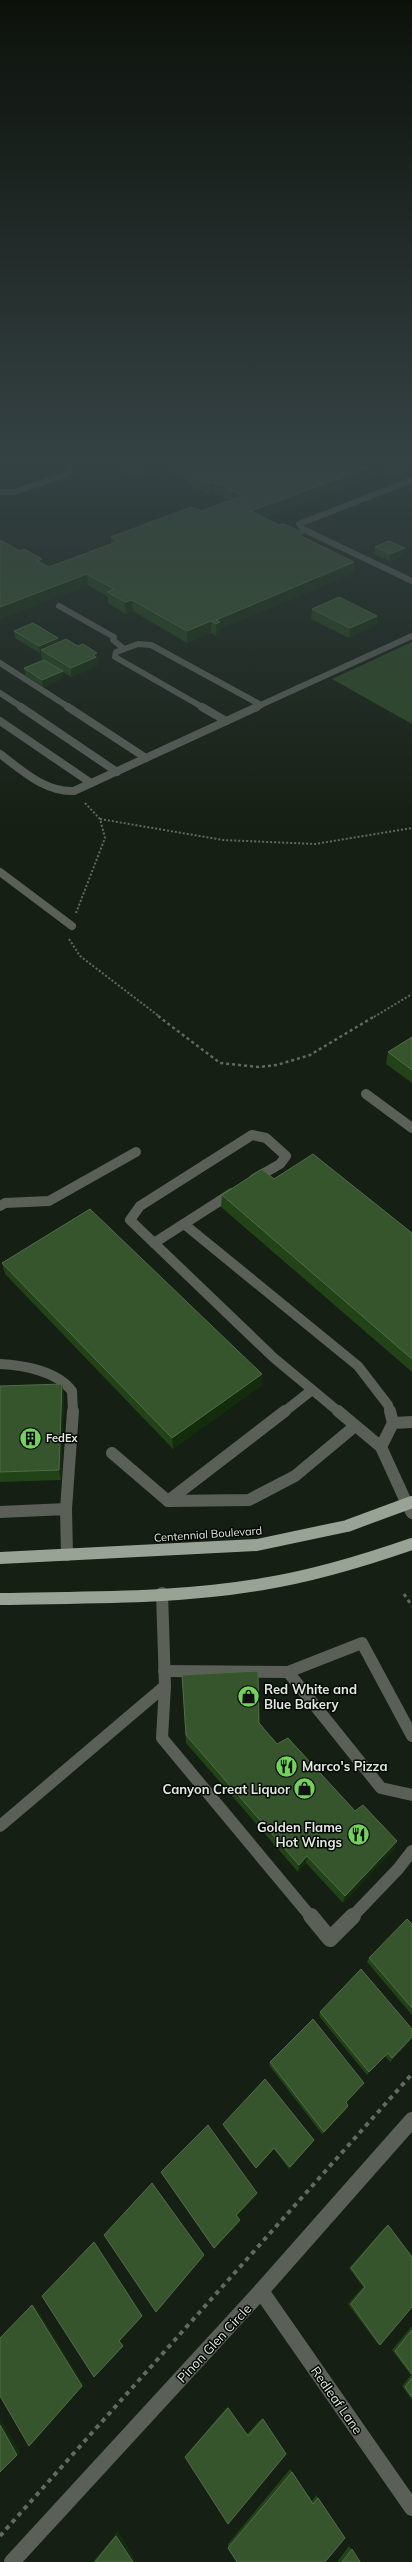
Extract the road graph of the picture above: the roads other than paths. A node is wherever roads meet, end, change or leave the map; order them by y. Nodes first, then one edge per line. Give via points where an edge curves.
1 (59, 606) dead end
2 (412, 636) edge
3 (124, 649) junction
4 (0, 663) edge
5 (0, 693) edge
6 (261, 705) junction
7 (0, 721) edge
8 (226, 721) junction
9 (0, 754) edge
10 (146, 758) junction
11 (117, 772) junction
12 (91, 783) junction
13 (0, 872) edge
14 (72, 926) road end
15 (366, 1094) dead end
16 (412, 1128) edge
17 (136, 1152) dead end
18 (0, 1206) edge
19 (184, 1224) junction
20 (154, 1243) junction
21 (0, 1364) edge
22 (312, 1390) junction
23 (412, 1422) edge
24 (393, 1423) junction
25 (355, 1426) junction
26 (381, 1447) junction
27 (112, 1454) dead end
28 (168, 1501) junction
29 (410, 1506) edge
30 (66, 1509) junction
31 (0, 1512) edge
32 (412, 1544) edge
33 (67, 1555) junction
34 (0, 1558) edge
35 (162, 1593) junction
36 (0, 1599) edge
37 (164, 1671) junction
38 (288, 1672) junction
39 (165, 1686) junction
40 (412, 1736) edge
41 (412, 1795) edge
42 (0, 1826) edge
43 (412, 1851) edge
44 (412, 2120) edge
45 (261, 2291) junction
46 (412, 2508) edge
47 (12, 2562) edge

1 - 3 street via 114,637 115,643
2 - 6 street
3 - 6 street via 144,643 151,645
3 - 8 street via 116,652 115,657
4 - 10 street
5 - 11 street
6 - 8 street
7 - 12 street
8 - 10 street
9 - 12 street via 49,788 65,792 74,791
10 - 11 street
11 - 12 street
13 - 14 street
15 - 16 street
17 - 18 street via 49,1200 5,1203
19 - 20 street
19 - 20 street via 280,1164 286,1156 266,1138 252,1135 140,1206 130,1220
19 - 24 street via 358,1366 388,1405
20 - 22 street via 274,1358
21 - 30 street via 10,1364 56,1377 72,1390 74,1403
22 - 25 street
22 - 28 street
23 - 24 street
24 - 26 street
25 - 26 street
25 - 28 street via 295,1476 249,1500
26 - 29 street
27 - 28 street
29 - 33 main road, Centennial Boulevard via 347,1526 258,1545
30 - 31 street
30 - 33 street
32 - 35 main road via 360,1563 278,1581 212,1591
33 - 34 main road, Centennial Boulevard
35 - 36 main road
35 - 37 street
37 - 38 street
37 - 39 street
38 - 40 street via 362,1643
38 - 41 street via 381,1788
39 - 42 street
39 - 43 street via 162,1738 330,1938 398,1869
44 - 45 street, Pinon Glen Circle
45 - 46 street, Redleaf Lane
45 - 47 street, Pinon Glen Circle

